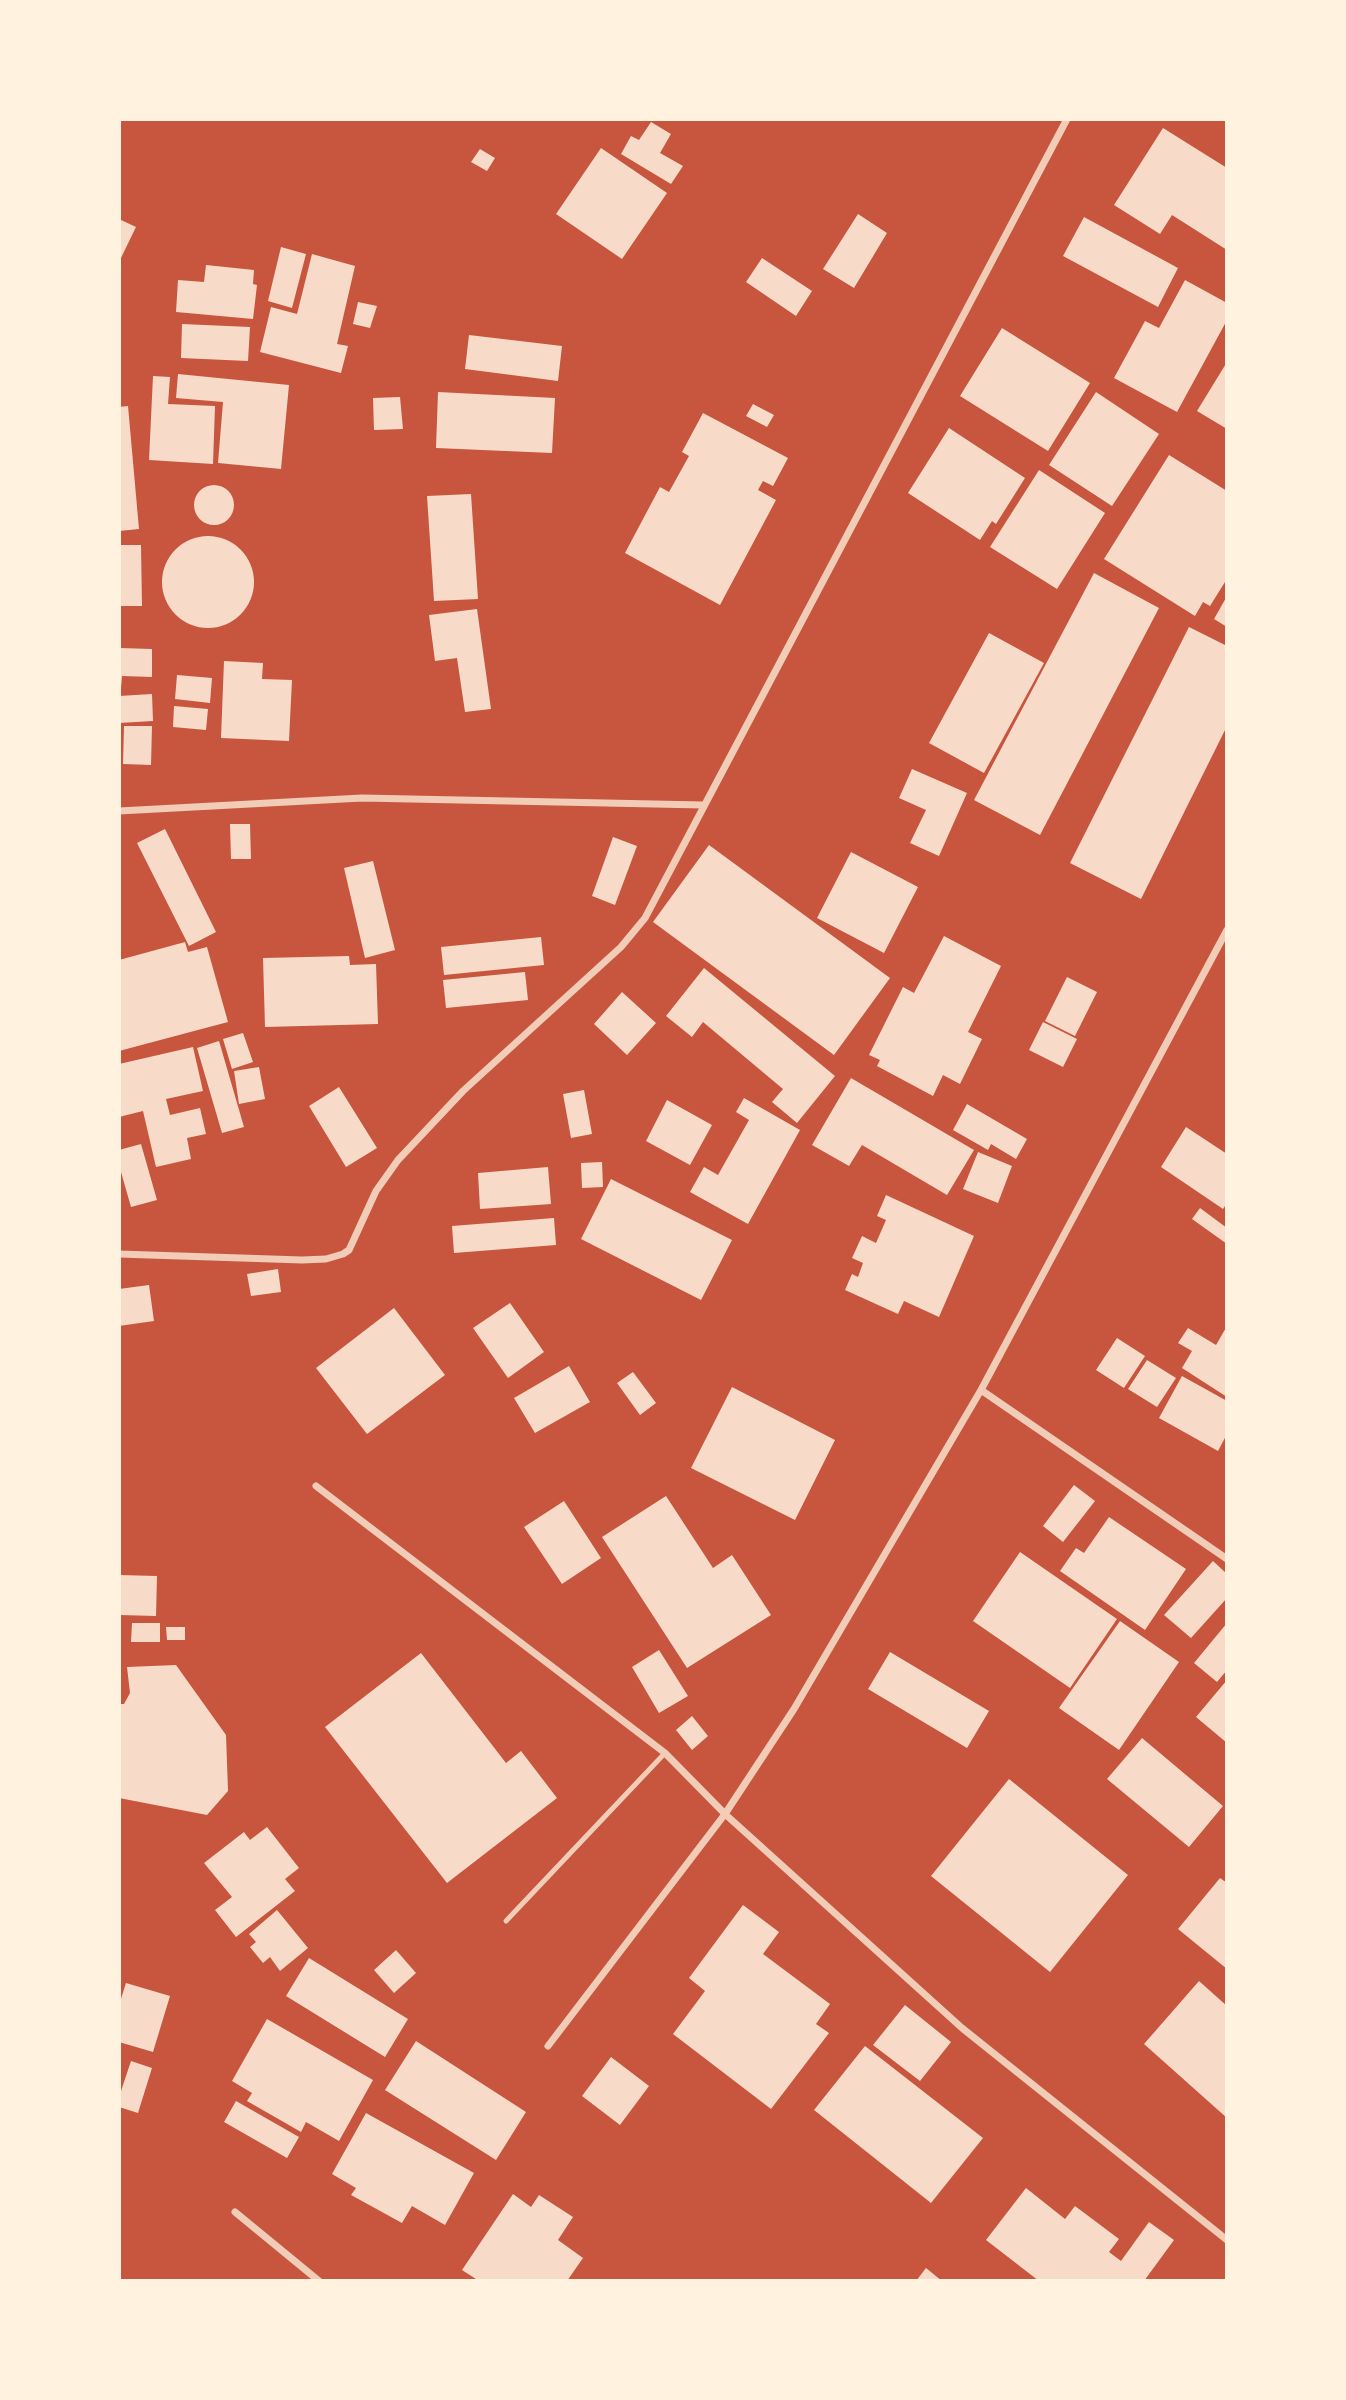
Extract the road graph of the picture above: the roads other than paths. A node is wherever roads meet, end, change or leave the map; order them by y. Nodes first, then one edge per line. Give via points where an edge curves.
1 (1067, 119) edge
2 (703, 805) junction
3 (119, 811) edge
4 (1227, 930) edge
5 (119, 1254) edge
6 (981, 1390) junction
7 (316, 1486) dead end
8 (1227, 1559) edge
9 (665, 1753) junction
10 (725, 1814) junction
11 (506, 1921) dead end
12 (548, 2046) dead end
13 (235, 2212) dead end
14 (1227, 2240) edge
15 (319, 2281) edge

1 - 2 street
2 - 3 street via 362,798
2 - 5 street via 645,918 621,947 463,1091 398,1160 376,1191 349,1250 326,1259 302,1260
4 - 6 street
6 - 8 street
6 - 10 street via 794,1709
7 - 9 street
9 - 10 street
9 - 11 lane
10 - 12 street
10 - 14 street via 962,2028
13 - 15 street

